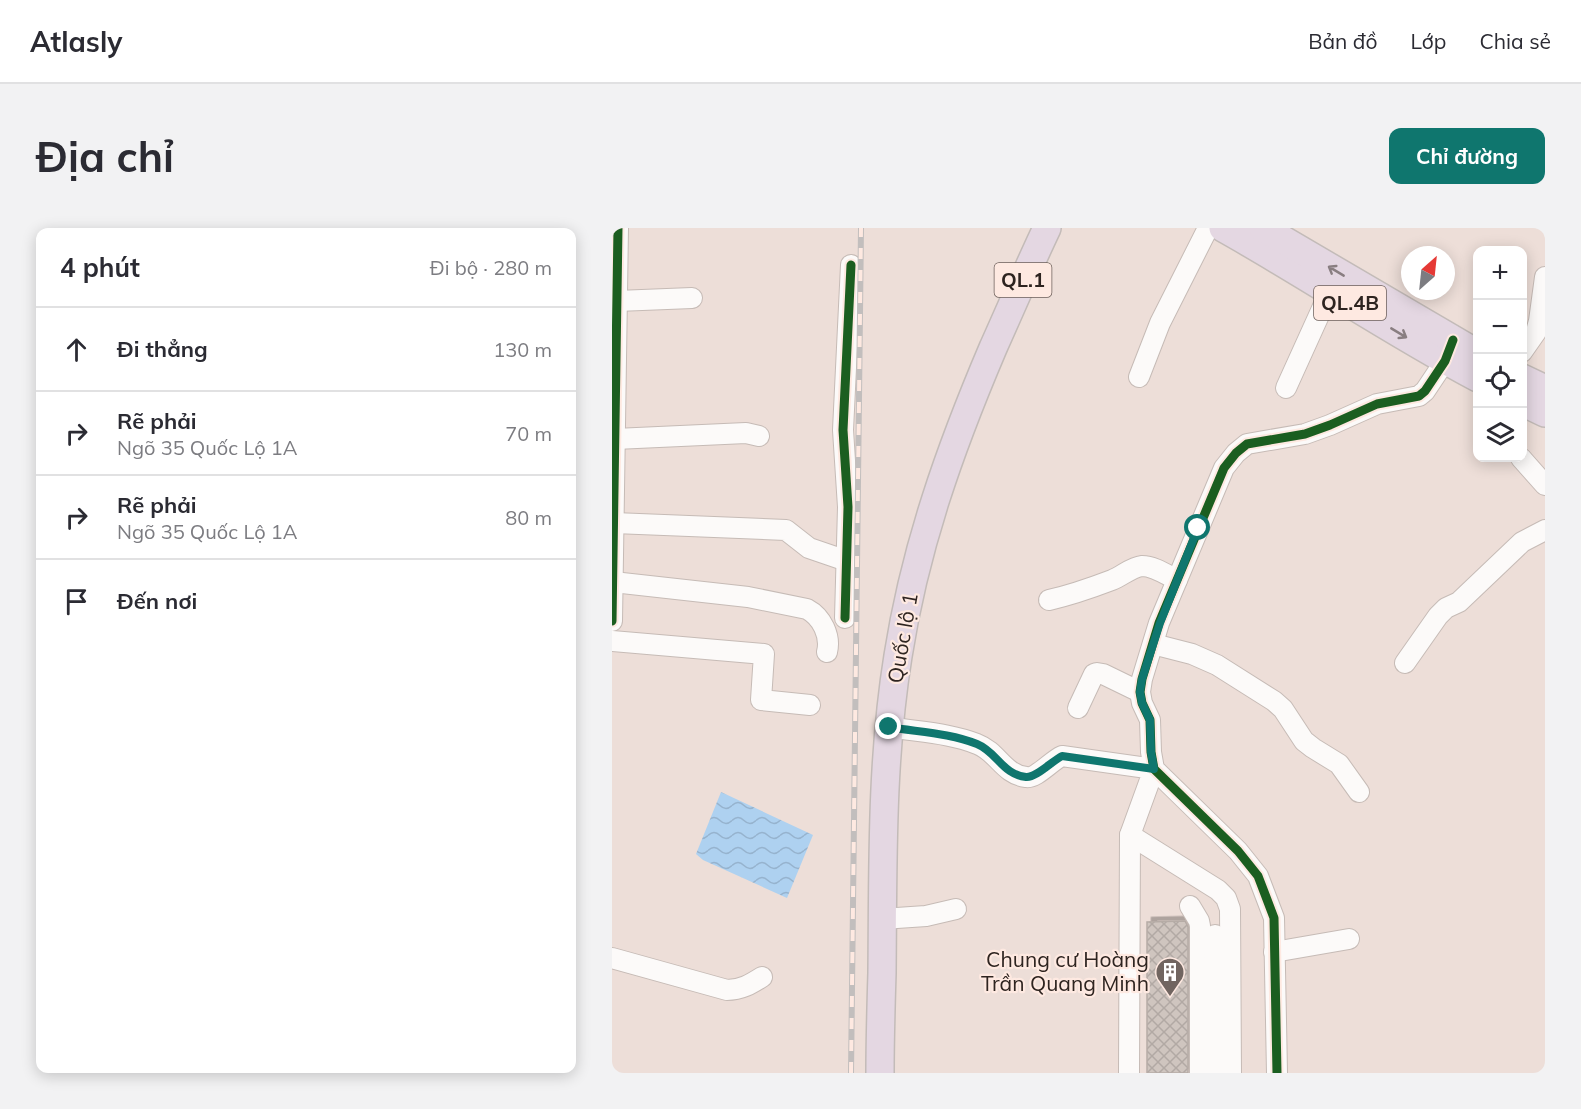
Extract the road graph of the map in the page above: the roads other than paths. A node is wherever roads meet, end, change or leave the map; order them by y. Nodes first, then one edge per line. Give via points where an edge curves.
1 (618, 228) edge
2 (1047, 228) edge
3 (1208, 228) edge
4 (1223, 228) edge
5 (1277, 237) edge
6 (851, 265) dead end
7 (1545, 277) edge
8 (1330, 291) junction
9 (615, 296) edge
10 (692, 298) dead end
11 (1527, 345) edge
12 (1449, 350) junction
13 (1473, 353) edge
14 (614, 367) edge
15 (1473, 373) edge
16 (1139, 377) dead end
17 (1527, 380) edge
18 (1286, 388) dead end
19 (1545, 389) edge
20 (1527, 404) edge
21 (1545, 413) edge
22 (759, 436) dead end
23 (615, 439) junction
24 (1525, 462) edge
25 (1545, 485) edge
26 (613, 514) edge
27 (1545, 530) edge
28 (847, 561) junction
29 (1177, 580) junction
30 (613, 582) edge
31 (1049, 600) dead end
32 (612, 602) edge
33 (845, 618) dead end
34 (612, 621) edge
35 (612, 641) edge
36 (1153, 644) junction
37 (827, 652) dead end
38 (1405, 663) dead end
39 (1140, 692) junction
40 (810, 705) dead end
41 (1078, 708) dead end
42 (889, 727) junction
43 (1154, 769) junction
44 (1359, 792) dead end
45 (1130, 835) junction
46 (1190, 906) dead end
47 (956, 909) dead end
48 (882, 919) junction
49 (1215, 935) junction
50 (1349, 939) dead end
51 (1274, 952) junction
52 (612, 958) edge
53 (762, 977) dead end
54 (1215, 1009) junction
55 (1215, 1047) junction
56 (1280, 1071) edge
57 (880, 1073) edge
58 (1129, 1073) edge
59 (1200, 1073) edge
60 (1213, 1073) edge
61 (1231, 1073) edge

1 - 9 street
2 - 42 highway, Quốc lộ 1 / QL.1 via 974,393 925,530 897,657
3 - 16 street via 1160,323
4 - 5 highway, QL.4B
5 - 8 highway, QL.4B
12 -> 5 highway, QL.4B
6 - 28 street via 843,430
7 - 11 street via 1539,321
8 -> 12 highway, QL.4B
8 - 18 street
9 - 10 street
9 - 14 street
12 - 13 highway, QL.4B
12 - 15 highway, QL.4B
12 - 29 street via 1419,396 1377,404 1305,434 1247,444 1236,453 1224,468
14 - 23 street
17 - 19 highway
20 - 21 highway
22 - 23 street via 746,433
23 - 26 street
24 - 25 street
26 - 28 street via 786,530 809,548
26 - 30 street
27 - 38 street via 1522,542 1459,602 1446,608
28 - 33 street
29 - 31 street via 1140,566 1091,588
29 - 36 street
30 - 32 street
30 - 37 street via 748,597 807,609 816,614 824,627
32 - 34 street
35 - 40 street via 764,654 761,700
36 - 39 street
36 - 44 street via 1217,665 1274,701 1305,741 1339,764
39 - 41 street via 1097,673
39 - 43 street via 1150,720
42 - 43 street via 979,744 1010,772 1027,777 1034,777 1062,756
42 - 48 highway, Quốc lộ 1 / QL.1
43 - 45 street
43 - 51 street via 1238,851 1258,876 1274,918
45 - 49 street via 1226,898 1230,909
45 - 58 street
46 - 49 street
47 - 48 street
48 - 57 highway, Quốc lộ 1 / QL.1
49 - 54 street
49 - 54 street via 1207,972
50 - 51 street
51 - 56 street
52 - 53 street via 728,990
54 - 55 street
54 - 55 street
55 - 59 street
55 - 60 street
55 - 61 street

